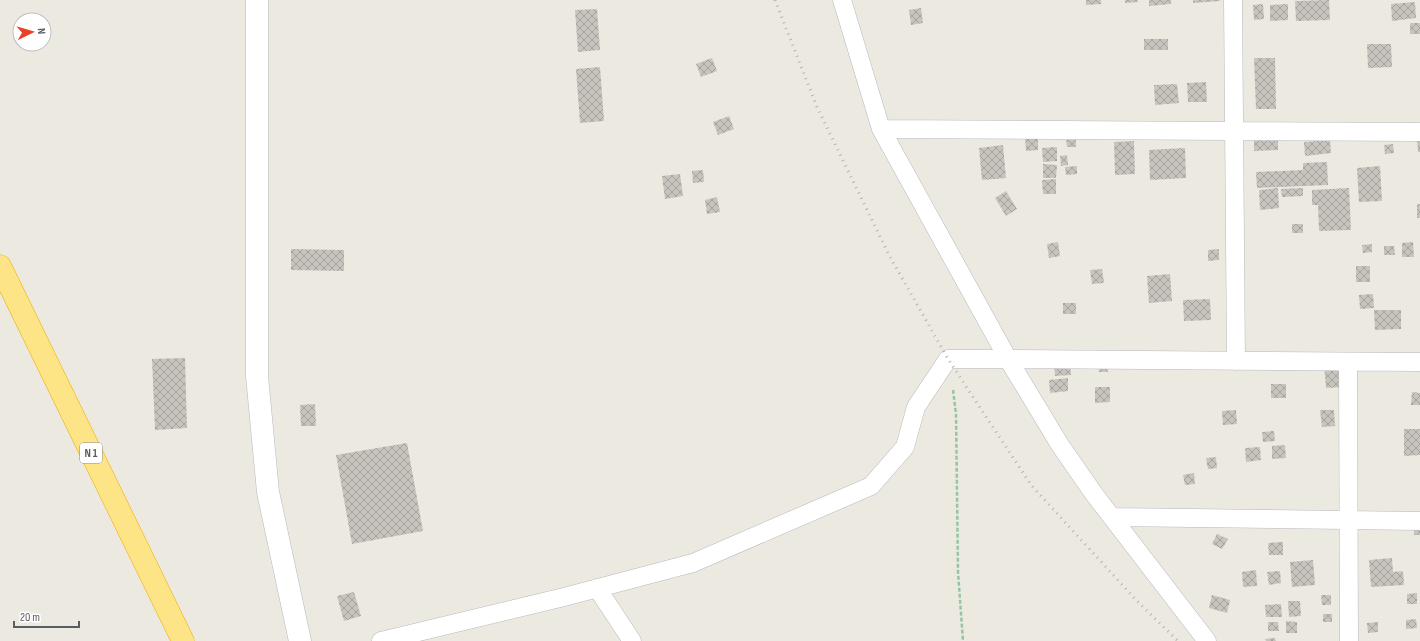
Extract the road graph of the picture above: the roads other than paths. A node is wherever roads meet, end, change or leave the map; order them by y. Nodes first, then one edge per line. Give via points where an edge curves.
1 (257, 0) edge
2 (842, 0) edge
3 (1233, 0) edge
4 (882, 129) junction
5 (1233, 131) junction
6 (1420, 132) edge
7 (0, 266) edge
8 (1008, 359) junction
9 (1236, 361) junction
10 (1348, 362) junction
11 (1420, 362) edge
12 (1112, 517) junction
13 (1348, 520) junction
14 (1420, 522) edge
15 (597, 588) junction
16 (183, 641) edge
17 (300, 641) edge
18 (381, 641) edge
19 (632, 641) edge
20 (1207, 641) edge
21 (1349, 641) edge

1 - 17 main road via 257,376 268,492
2 - 4 street
3 - 5 street
4 - 5 street
4 - 8 street
5 - 6 street
5 - 9 street
7 - 16 highway, N 1
8 - 9 street
8 - 12 street via 1060,444
8 - 15 street via 948,359 916,407 905,447 871,486 693,562
9 - 10 street
10 - 11 street
10 - 13 street
12 - 13 street
12 - 20 street
13 - 14 street
13 - 21 street
15 - 18 street
15 - 19 street

